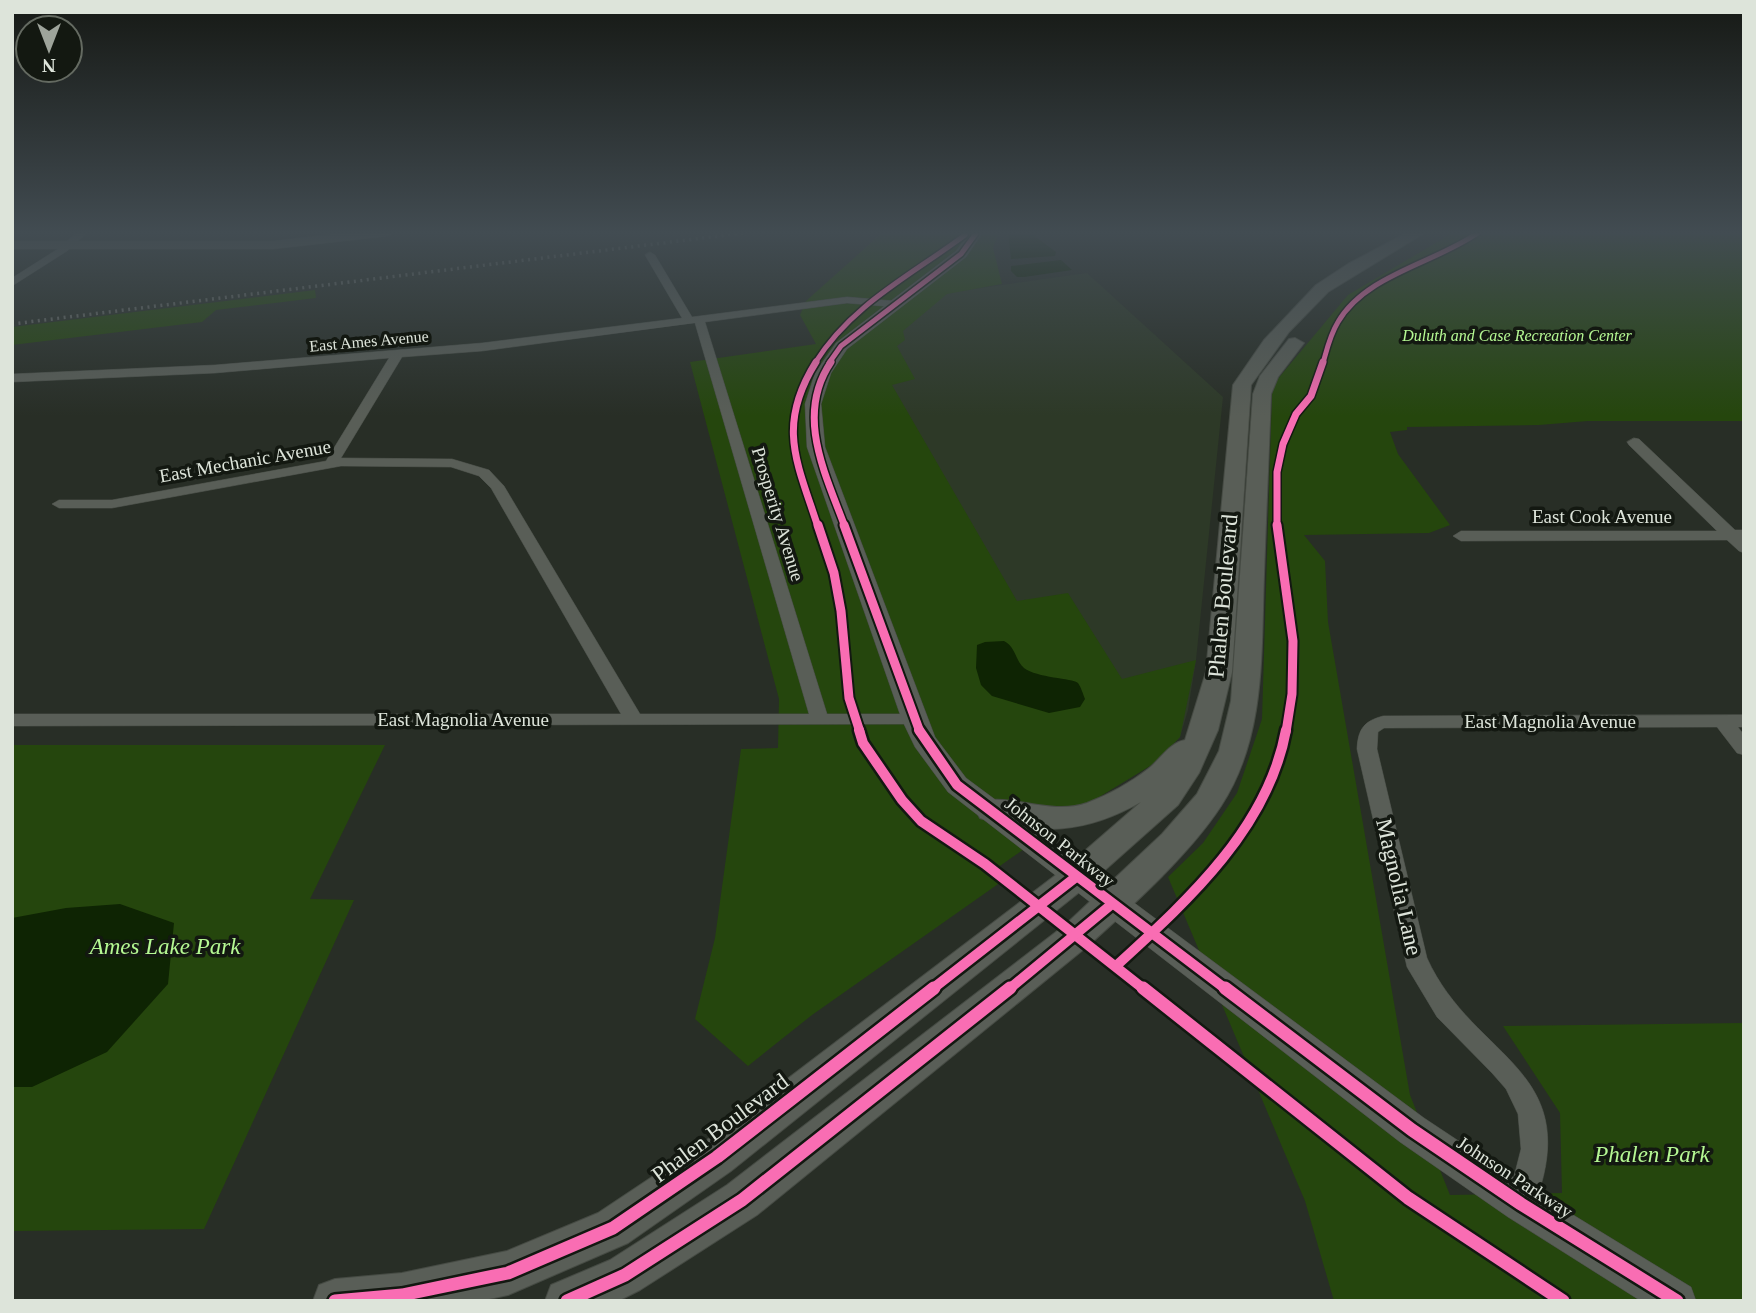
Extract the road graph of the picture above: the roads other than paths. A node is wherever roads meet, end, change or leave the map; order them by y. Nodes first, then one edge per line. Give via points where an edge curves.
1 (676, 293) edge
2 (908, 293) edge
3 (1316, 293) edge
4 (1339, 293) edge
5 (894, 304) junction
6 (694, 320) junction
7 (398, 354) junction
8 (12, 378) edge
9 (1634, 442) dead end
10 (331, 463) junction
11 (59, 504) dead end
12 (1737, 535) edge
13 (1461, 536) dead end
14 (1744, 548) edge
15 (1215, 686) junction
16 (12, 720) edge
17 (634, 720) junction
18 (820, 720) junction
19 (914, 720) junction
20 (1723, 721) junction
21 (1744, 721) edge
22 (1367, 739) joint
23 (1744, 748) edge
24 (991, 810) junction
25 (1076, 877) junction
26 (1112, 904) junction
27 (1521, 1204) junction
28 (401, 1298) edge
29 (335, 1301) edge
30 (567, 1301) edge
31 (1677, 1301) edge

1 - 6 street, Prosperity Avenue
2 - 5 street, Johnson Parkway
3 - 15 main road, Phalen Boulevard via 1250,369 1242,385
4 - 26 main road, Phalen Boulevard via 1269,376 1262,394 1245,701 1233,751 1209,800
5 - 6 street, East Ames Avenue via 847,300
5 - 19 street, Johnson Parkway via 841,346 823,373 813,404 816,447
6 - 7 street, East Ames Avenue
6 - 18 street, Prosperity Avenue
7 - 8 street, East Ames Avenue via 215,369
7 - 10 street
9 - 12 street
10 - 11 street, East Mechanic Avenue via 112,504
10 - 17 street, East Mechanic Avenue via 452,463 493,481
12 - 13 street, East Cook Avenue
12 - 14 street
15 - 24 main road via 1200,725 1179,758 1149,784 1107,808 1059,820
15 - 25 main road, Phalen Boulevard via 1204,730 1167,797
16 - 17 street, East Magnolia Avenue
17 - 18 street, East Magnolia Avenue
18 - 19 street, East Magnolia Avenue
19 - 24 street, Johnson Parkway via 957,785
20 - 21 street, East Magnolia Avenue
20 - 22 street, East Magnolia Avenue via 1382,722 1371,727
20 - 23 street
22 - 27 street, Magnolia Lane via 1410,939 1425,981 1458,1025 1515,1080 1531,1112 1533,1172
24 - 25 street, Johnson Parkway
25 - 26 street, Johnson Parkway
25 - 28 main road, Phalen Boulevard via 727,1149 613,1228 508,1273
26 - 27 street, Johnson Parkway via 1412,1130
26 - 30 main road, Phalen Boulevard via 742,1200 625,1275
27 - 31 street, Johnson Parkway
28 - 29 main road, Phalen Boulevard

